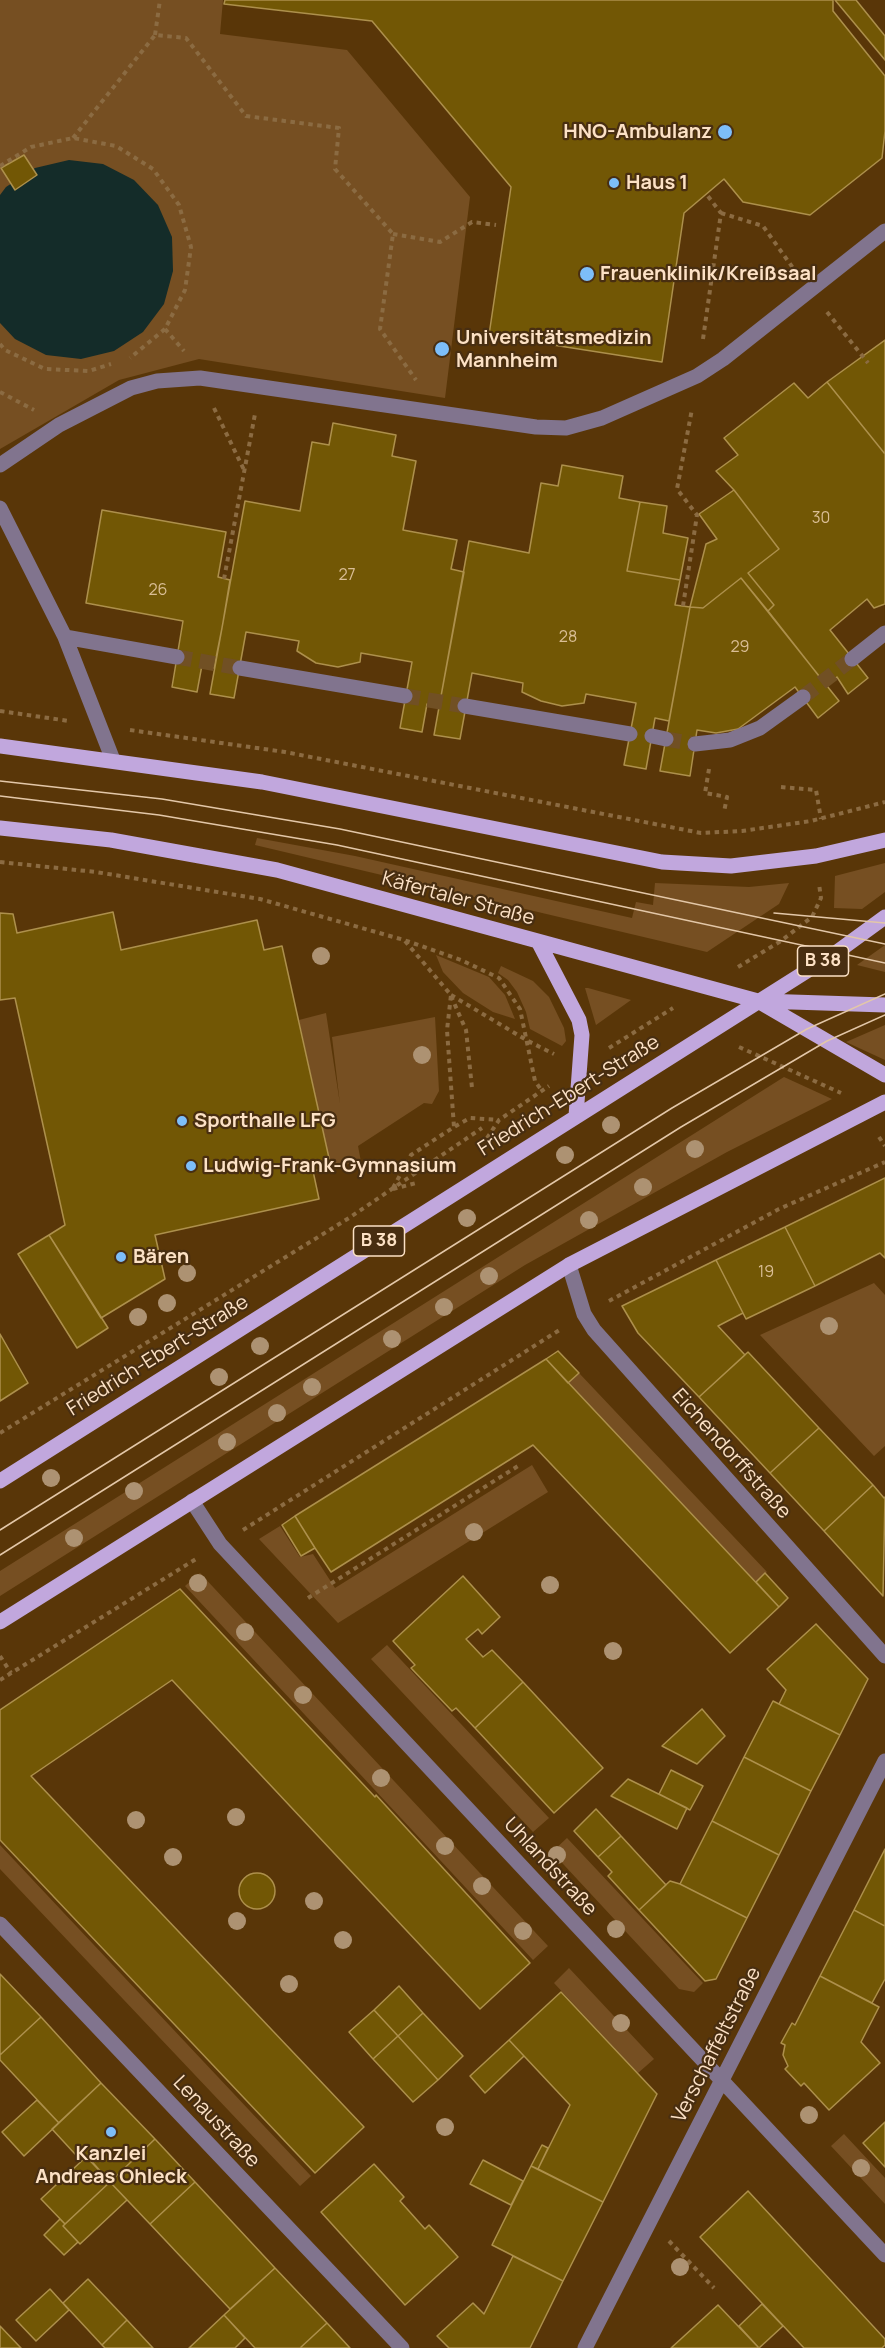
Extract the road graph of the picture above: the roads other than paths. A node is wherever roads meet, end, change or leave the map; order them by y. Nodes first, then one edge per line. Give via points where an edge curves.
1 (885, 231) edge
2 (0, 465) edge
3 (0, 508) edge
4 (885, 633) edge
5 (65, 637) junction
6 (177, 657) tunnel mouth
7 (852, 659) tunnel mouth
8 (240, 668) tunnel mouth
9 (405, 696) tunnel mouth
10 (802, 697) tunnel mouth
11 (465, 706) tunnel mouth
12 (630, 734) dead end
13 (695, 744) tunnel mouth
14 (0, 746) edge
15 (113, 760) junction
16 (0, 828) edge
17 (885, 840) edge
18 (885, 917) edge
19 (539, 943) junction
20 (759, 1001) junction
21 (885, 1005) edge
22 (885, 1075) edge
23 (885, 1102) edge
24 (576, 1116) junction
25 (569, 1265) junction
26 (0, 1481) edge
27 (192, 1501) junction
28 (0, 1622) edge
29 (885, 1656) edge
30 (885, 1761) edge
31 (0, 1924) edge
32 (722, 2081) junction
33 (885, 2255) edge
34 (402, 2348) edge
35 (585, 2348) edge

1 - 2 street via 697,376 602,418 566,428 536,428 200,378 157,381 131,388 58,425
3 - 5 street
4 - 7 street
5 - 6 street
5 - 15 street
8 - 9 street
10 - 13 street via 760,728 730,740
11 - 12 street
14 - 15 main road
15 - 17 main road via 261,782 662,862 731,866 816,856
16 - 19 main road, Käfertaler Straße via 111,840 277,870
18 - 20 main road, Friedrich-Ebert-Straße / B 38
19 - 20 main road, Käfertaler Straße
19 - 24 main road via 579,1020 582,1035
20 - 21 main road
20 - 22 main road, Käfertaler Straße
20 - 24 main road, Friedrich-Ebert-Straße / B 38
23 - 25 main road
24 - 26 main road, Friedrich-Ebert-Straße / B 38
25 - 27 main road
25 - 29 street, Eichendorffstraße via 584,1314 594,1330
27 - 28 main road
27 - 32 street, Uhlandstraße via 220,1544
30 - 32 street, Verschaffeltstraße
31 - 34 street, Lenaustraße
32 - 33 street, Uhlandstraße
32 - 35 street, Verschaffeltstraße

